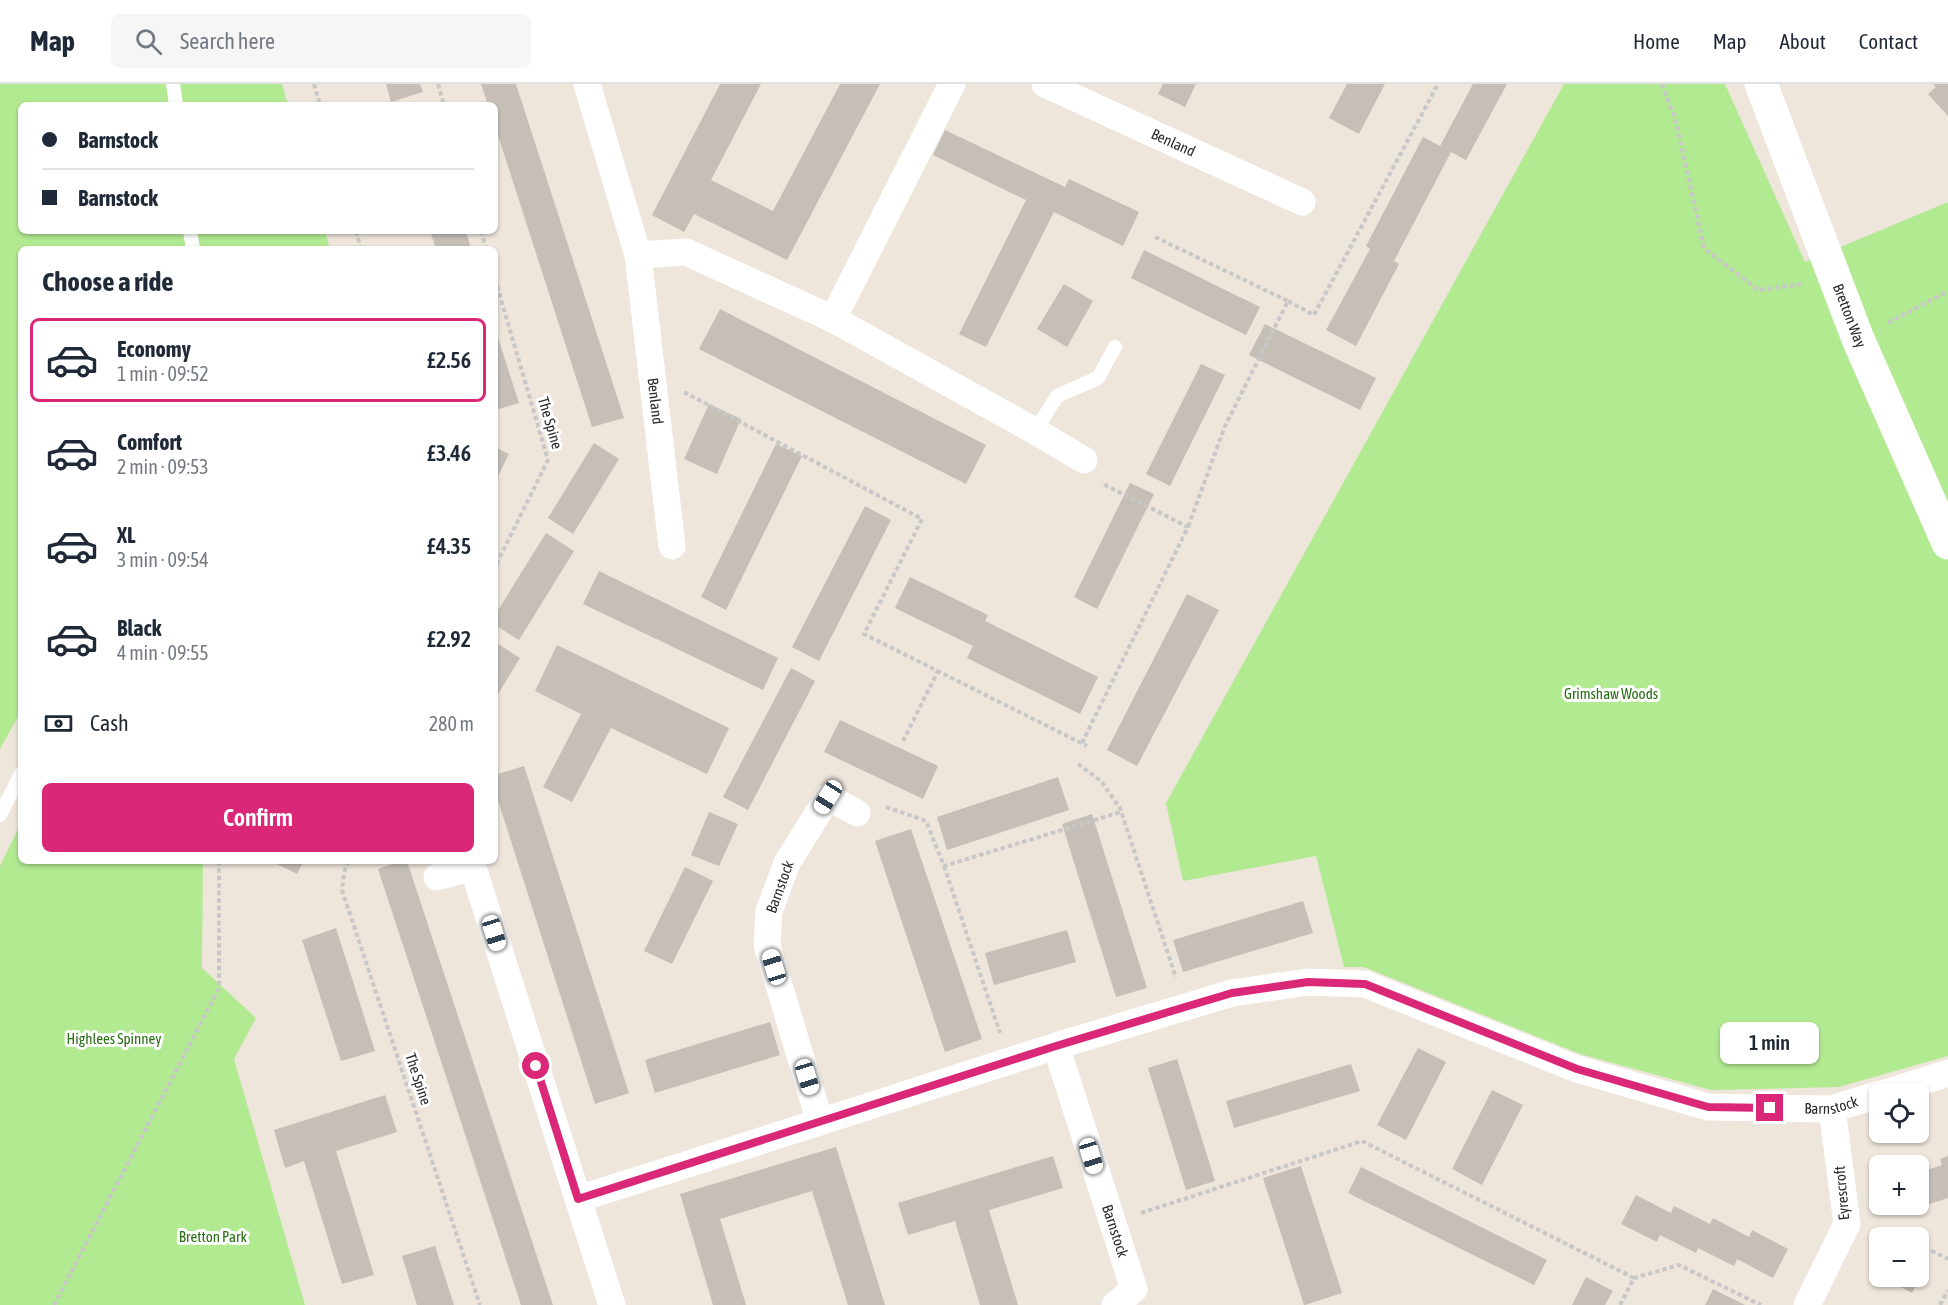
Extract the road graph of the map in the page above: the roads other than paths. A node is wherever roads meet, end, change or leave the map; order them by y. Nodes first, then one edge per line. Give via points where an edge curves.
1 (173, 84) edge
2 (586, 84) edge
3 (952, 84) edge
4 (1045, 84) edge
5 (1761, 84) edge
6 (176, 102) edge
7 (1302, 202) dead end
8 (638, 255) junction
9 (832, 319) junction
10 (1115, 347) dead end
11 (1035, 431) junction
12 (1080, 458) road end
13 (1948, 543) edge
14 (672, 546) dead end
15 (18, 780) edge
16 (858, 813) road end
17 (0, 815) edge
18 (472, 864) edge
19 (437, 877) dead end
20 (1056, 1046) junction
21 (1948, 1073) edge
22 (1916, 1083) edge
23 (1869, 1098) edge
24 (1832, 1109) junction
25 (820, 1122) junction
26 (578, 1199) junction
27 (612, 1305) edge
28 (1115, 1305) edge
29 (1807, 1305) edge

1 - 6 lane
2 - 8 street, Benland
3 - 9 street
4 - 7 street, Benland
5 - 13 street, Bretton Way via 1858,339
8 - 9 street via 686,252
8 - 14 street, Benland
9 - 11 street
10 - 11 lane via 1098,378 1057,396
11 - 12 street
15 - 17 lane
16 - 25 street, Barnstock via 828,797 788,863 769,911 767,945
18 - 19 street
18 - 26 street
20 - 24 street, Barnstock via 1232,993 1308,982 1365,984 1577,1069 1708,1107
20 - 25 street, Barnstock
20 - 28 street, Barnstock via 1134,1289
21 - 22 street, Barnstock
23 - 24 street, Barnstock
24 - 29 street, Eyrescroft via 1847,1224
25 - 26 street, Barnstock
26 - 27 street

